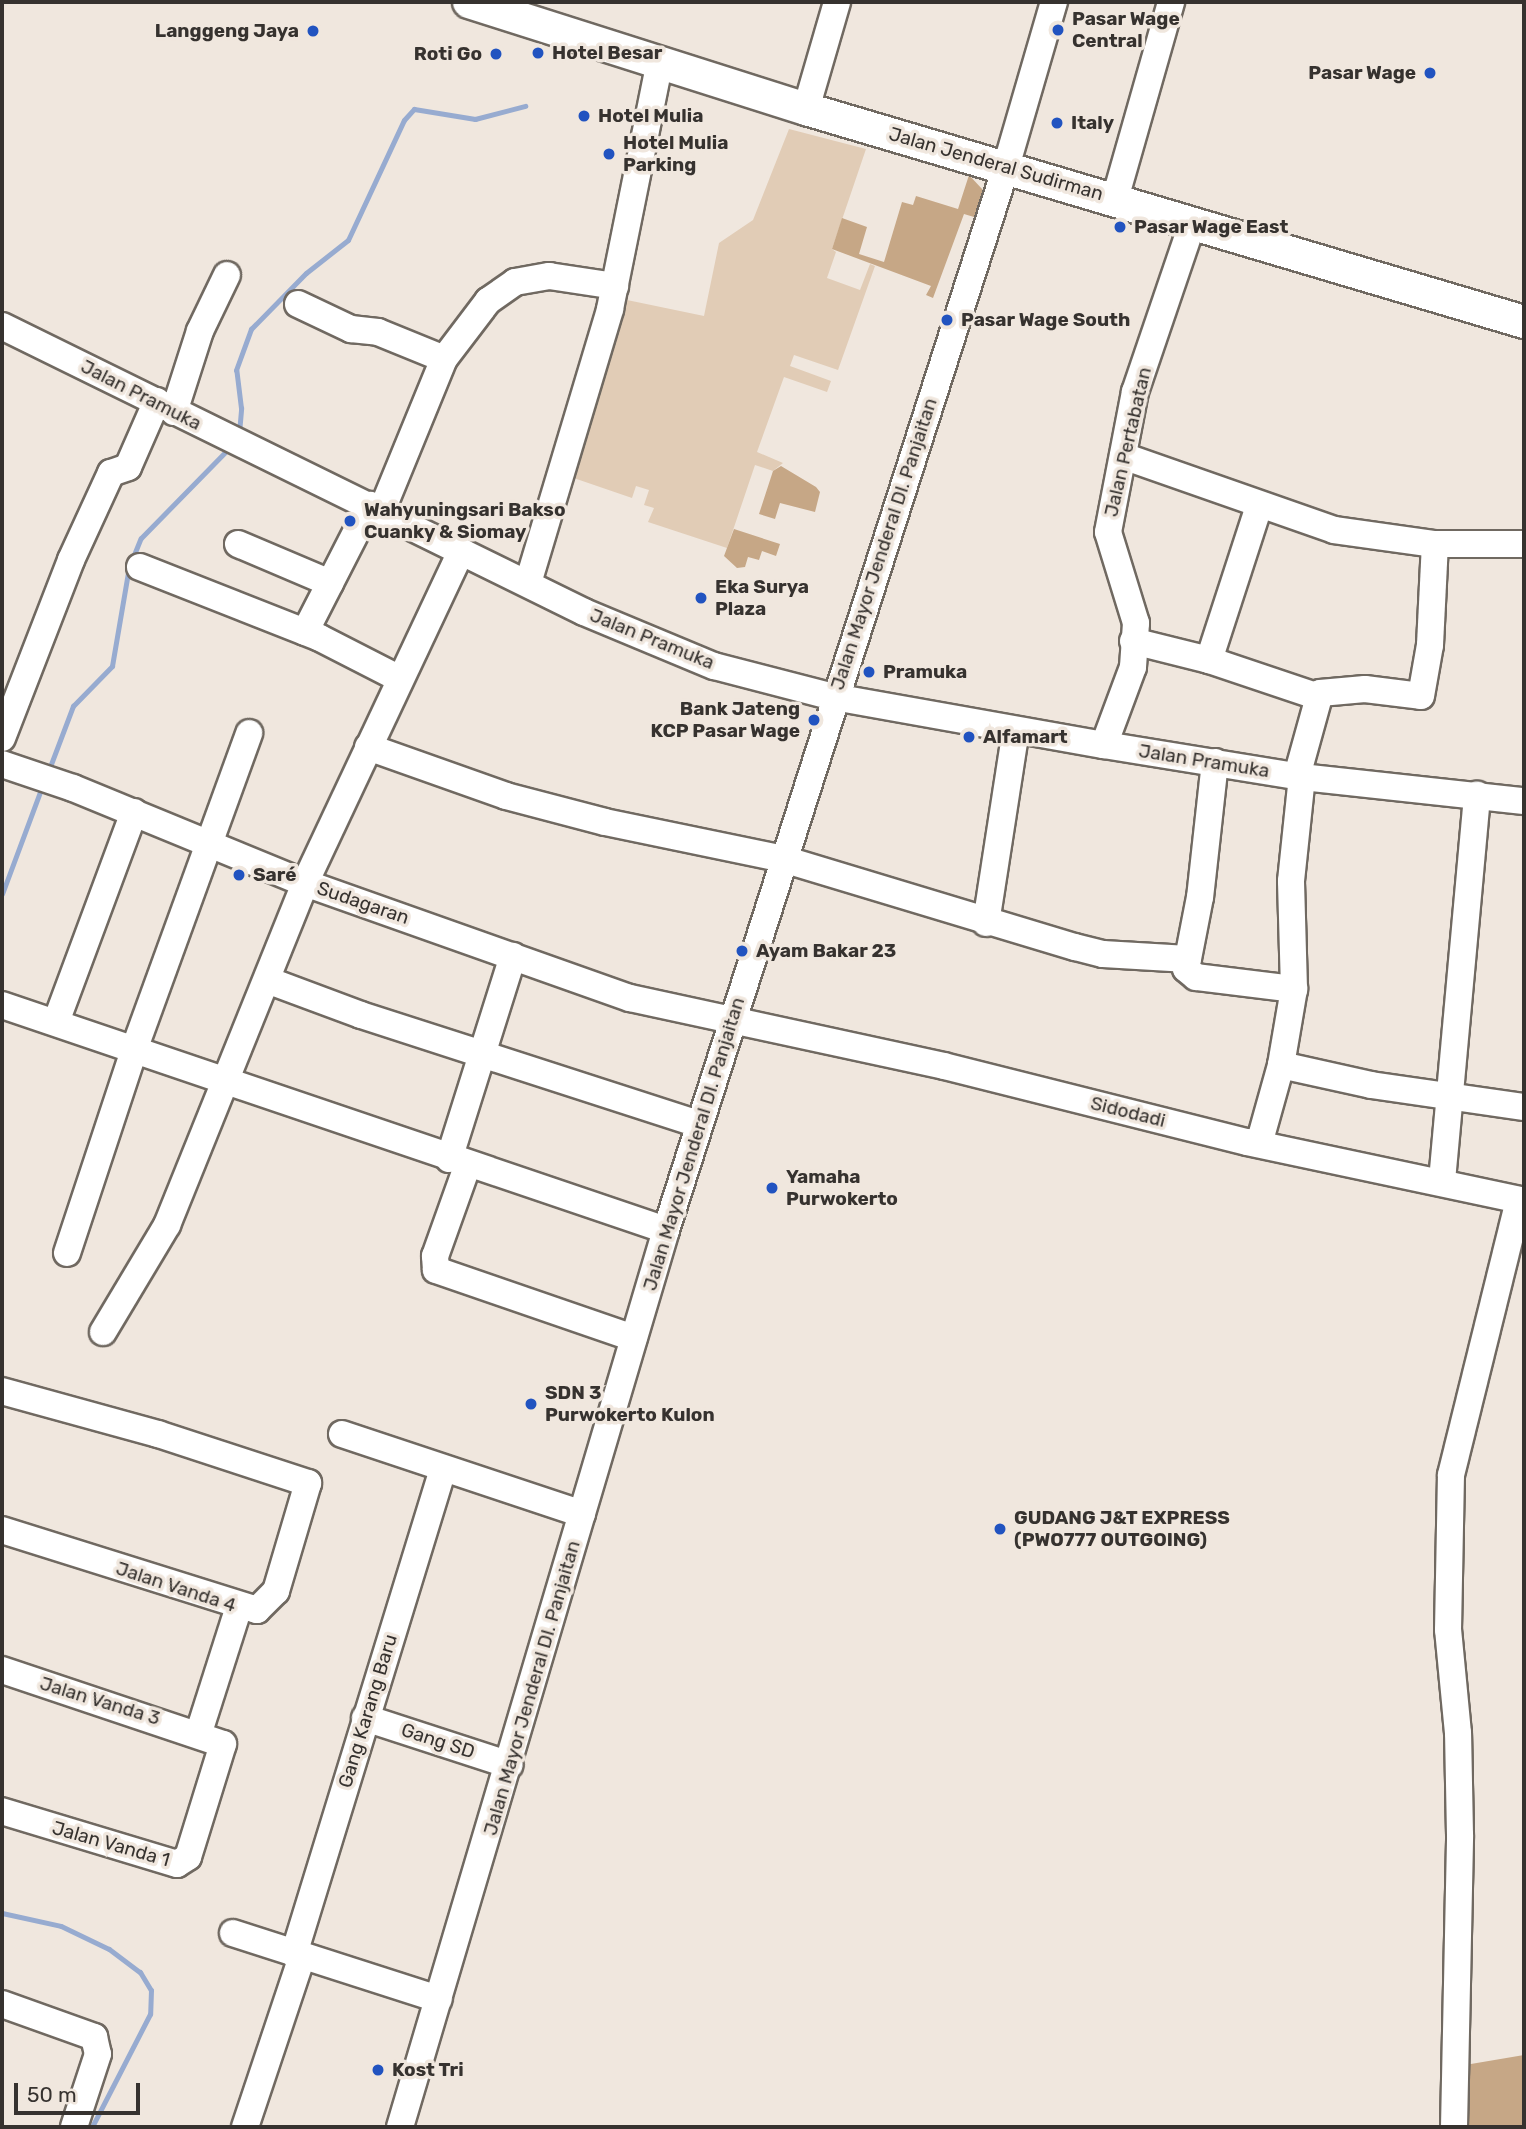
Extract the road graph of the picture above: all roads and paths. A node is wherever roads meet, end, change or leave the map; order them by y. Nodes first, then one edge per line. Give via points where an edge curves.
1 (469, 2) edge
2 (837, 2) edge
3 (1054, 2) edge
4 (1171, 2) edge
5 (660, 61) junction
6 (806, 109) junction
7 (1006, 167) junction
8 (1115, 198) junction
9 (1193, 222) junction
10 (227, 275) dead end
11 (615, 286) junction
12 (298, 304) dead end
13 (1524, 322) edge
14 (3, 331) edge
15 (444, 359) junction
16 (165, 406) junction
17 (1123, 456) junction
18 (1259, 506) junction
19 (376, 508) junction
20 (238, 544) dead end
21 (1435, 544) junction
22 (1524, 544) edge
23 (461, 551) junction
24 (140, 567) dead end
25 (330, 583) junction
26 (528, 583) junction
27 (305, 632) junction
28 (1133, 641) junction
29 (1209, 660) junction
30 (400, 679) junction
31 (1316, 695) junction
32 (834, 697) junction
33 (1016, 730) junction
34 (248, 733) dead end
35 (2, 738) edge
36 (1104, 745) junction
37 (368, 747) junction
38 (1215, 762) junction
39 (14, 768) edge
40 (1299, 776) junction
41 (1477, 795) junction
42 (1524, 801) edge
43 (134, 812) junction
44 (209, 842) junction
45 (783, 859) junction
46 (304, 883) junction
47 (986, 923) junction
48 (513, 956) junction
49 (1188, 959) junction
50 (267, 980) junction
51 (1294, 989) junction
52 (2, 1005) edge
53 (56, 1022) junction
54 (731, 1022) junction
55 (135, 1047) junction
56 (482, 1054) junction
57 (1281, 1065) junction
58 (223, 1080) junction
59 (1450, 1096) junction
60 (1524, 1107) edge
61 (699, 1124) junction
62 (1259, 1144) junction
63 (459, 1162) junction
64 (1442, 1181) junction
65 (1522, 1200) edge
66 (666, 1230) junction
67 (66, 1253) dead end
68 (103, 1332) dead end
69 (634, 1338) junction
70 (2, 1391) edge
71 (342, 1434) dead end
72 (443, 1469) junction
73 (582, 1514) junction
74 (2, 1530) edge
75 (239, 1608) junction
76 (2, 1670) edge
77 (365, 1718) junction
78 (199, 1732) junction
79 (223, 1746) joint
80 (510, 1765) junction
81 (2, 1811) edge
82 (233, 1933) dead end
83 (298, 1955) junction
84 (439, 1999) junction
85 (2, 2004) edge
86 (74, 2127) edge
87 (245, 2127) edge
88 (400, 2127) edge
89 (1454, 2127) edge

1 - 5 main road, Jalan Jenderal Sudirman
2 - 6 street
3 - 7 street, Jalan Mayor Jenderal DI. Panjaitan
4 - 8 street
5 - 6 main road, Jalan Jenderal Sudirman
5 - 11 street
6 - 7 main road, Jalan Jenderal Sudirman
7 - 8 main road, Jalan Jenderal Sudirman
7 - 32 street, Jalan Mayor Jenderal DI. Panjaitan
8 - 9 main road, Jalan Jenderal Sudirman
9 - 13 main road, Jalan Jenderal Sudirman
9 - 17 street, Jalan Pertabatan via 1135,392
10 - 16 street
11 - 15 street via 549,276 515,282 488,301
11 - 26 street
12 - 15 street via 351,329 378,332
14 - 16 street, Jalan Pramuka
15 - 19 street
16 - 19 street, Jalan Pramuka
16 - 35 street via 128,467 111,473 71,560
17 - 18 street
17 - 28 street, Jalan Pertabatan via 1108,532 1136,623
18 - 21 street via 1334,530
18 - 29 street
19 - 23 street, Jalan Pramuka
19 - 25 street
20 - 25 street
21 - 22 street
21 - 31 street via 1430,645 1421,696 1357,689
23 - 26 street, Jalan Pramuka
23 - 30 street
24 - 27 street
25 - 27 street
26 - 32 street, Jalan Pramuka via 675,653
27 - 30 street
28 - 29 street
28 - 36 street, Jalan Pertabatan via 1133,667
29 - 31 street
30 - 37 street
31 - 40 street
32 - 33 street, Jalan Pramuka
32 - 45 street, Jalan Mayor Jenderal DI. Panjaitan
33 - 36 street, Jalan Pramuka
33 - 47 street
34 - 44 street
36 - 38 street, Jalan Pramuka
37 - 45 street via 506,796
37 - 46 street
38 - 40 street, Jalan Pramuka
38 - 49 street
39 - 43 street, Sudagaran
40 - 41 street, Jalan Pramuka
40 - 51 street via 1291,881
41 - 42 street, Jalan Pramuka
41 - 59 street
43 - 44 street, Sudagaran
43 - 53 street
44 - 46 street, Sudagaran
44 - 55 street
45 - 47 street
45 - 54 street, Jalan Mayor Jenderal DI. Panjaitan
46 - 48 street, Sudagaran
46 - 50 street
47 - 49 street via 1103,954
48 - 54 street, Sudagaran via 630,998
48 - 56 street
49 - 51 street via 1187,972 1196,977
50 - 56 street
50 - 58 street
51 - 57 street
52 - 53 street
53 - 55 street
54 - 61 street, Jalan Mayor Jenderal DI. Panjaitan
54 - 62 street, Sidodadi via 934,1063
55 - 58 street
55 - 67 street
56 - 61 street
56 - 63 street
57 - 59 street
57 - 62 street
58 - 63 street
58 - 68 street via 167,1226
59 - 60 street
59 - 64 street
61 - 66 street, Jalan Mayor Jenderal DI. Panjaitan
62 - 64 street, Sidodadi
63 - 66 street
63 - 69 street via 435,1256 436,1270
64 - 65 street, Sidodadi
65 - 89 street via 1451,1475 1448,1630 1458,1733 1460,1835
66 - 69 street, Jalan Mayor Jenderal DI. Panjaitan
69 - 73 street, Jalan Mayor Jenderal DI. Panjaitan
70 - 75 street, Jalan Vanda 4 via 158,1434 308,1483 271,1600 257,1610
71 - 72 street
72 - 73 street
72 - 77 street, Gang Karang Baru
73 - 80 street, Jalan Mayor Jenderal DI. Panjaitan
74 - 75 street, Jalan Vanda 4
75 - 78 street
76 - 78 street, Jalan Vanda 3
77 - 80 street, Gang SD
77 - 83 street, Gang Karang Baru
78 - 79 street, Jalan Vanda 3 via 221,1739
79 - 81 street, Jalan Vanda 1 via 188,1857 177,1864
80 - 84 street, Jalan Mayor Jenderal DI. Panjaitan
82 - 83 street
83 - 84 street
83 - 87 street
84 - 88 street, Jalan Mayor Jenderal DI. Panjaitan
85 - 86 street via 94,2036 98,2054

